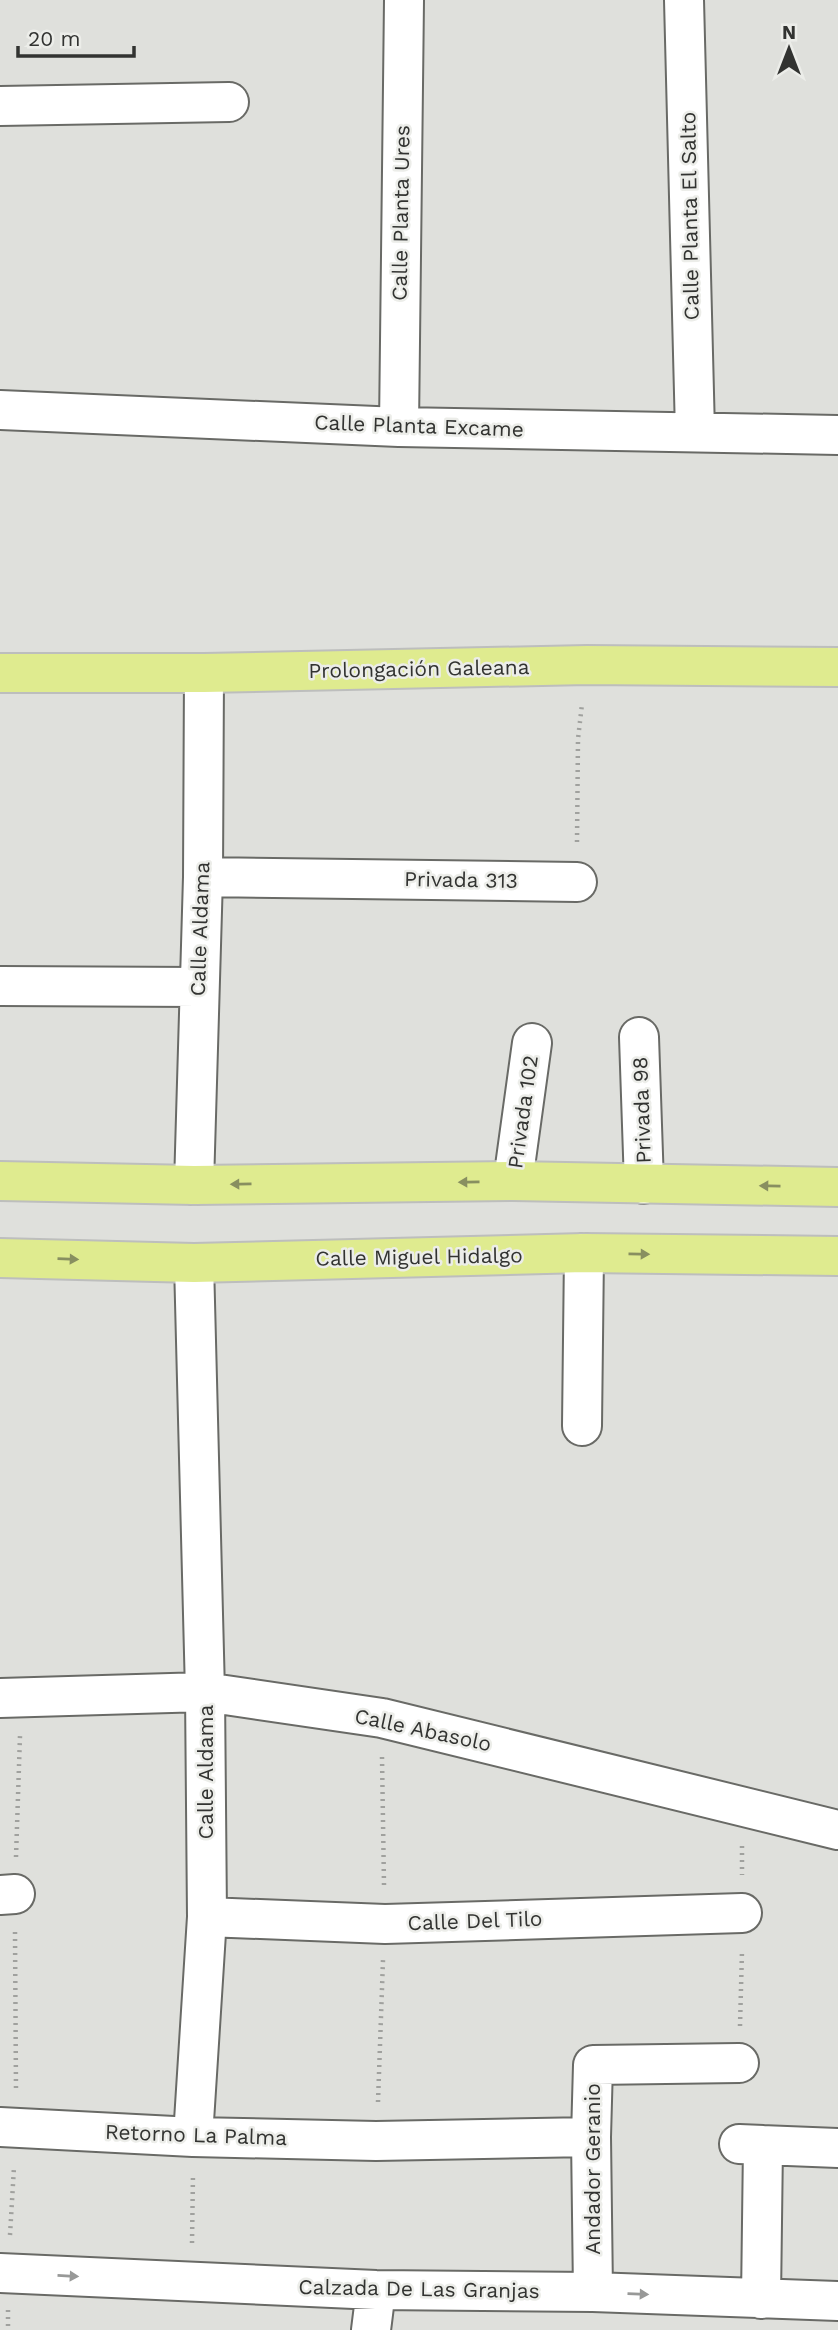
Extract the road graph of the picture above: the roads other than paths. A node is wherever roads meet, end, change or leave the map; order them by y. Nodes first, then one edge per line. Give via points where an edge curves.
1 (404, 0) edge
2 (684, 0) edge
3 (229, 102) dead end
4 (0, 106) edge
5 (0, 410) edge
6 (399, 427) junction
7 (695, 432) junction
8 (838, 435) edge
9 (838, 667) edge
10 (0, 673) edge
11 (204, 673) junction
12 (203, 877) junction
13 (577, 881) road end
14 (0, 986) edge
15 (198, 987) junction
16 (639, 1037) dead end
17 (532, 1043) dead end
18 (0, 1181) edge
19 (513, 1181) junction
20 (644, 1184) junction
21 (194, 1185) junction
22 (838, 1187) edge
23 (584, 1253) junction
24 (838, 1256) edge
25 (0, 1258) edge
26 (194, 1263) junction
27 (582, 1426) dead end
28 (205, 1692) junction
29 (11, 1698) edge
30 (838, 1829) edge
31 (743, 1913) road end
32 (207, 1917) junction
33 (739, 2063) road end
34 (8, 2128) edge
35 (193, 2137) junction
36 (592, 2137) junction
37 (838, 2148) edge
38 (4, 2274) edge
39 (376, 2290) junction
40 (593, 2292) junction
41 (761, 2298) junction
42 (838, 2301) edge
43 (371, 2330) edge

1 - 6 street, Calle Planta Ures
2 - 7 street, Calle Planta El Salto
3 - 4 street
5 - 6 street, Calle Planta Excame
6 - 7 street, Calle Planta Excame
7 - 8 street, Calle Planta Excame
9 - 11 main road, Prolongación Galeana via 587,665
10 - 11 main road, Prolongación Galeana
11 - 12 street, Calle Aldama
12 - 13 street, Privada 313
12 - 15 street, Calle Aldama
14 - 15 street
15 - 21 street, Calle Aldama
16 - 20 street, Privada 98
17 - 19 street, Privada 102
18 - 21 main road
19 - 20 main road
19 -> 21 main road
22 -> 20 main road
23 -> 24 main road, Calle Miguel Hidalgo
23 - 26 main road, Calle Miguel Hidalgo
23 - 27 street
25 -> 26 main road, Calle Miguel Hidalgo
26 - 28 street, Calle Aldama
28 - 29 street, Calle Abasolo
28 - 30 street, Calle Abasolo via 382,1718
28 - 32 street, Calle Aldama
31 - 32 street, Calle Del Tilo via 385,1924
32 - 35 street, Calle Aldama
33 - 36 street, Andador Geranio via 593,2065
34 - 35 street, Retorno La Palma
35 - 36 street, Retorno La Palma via 376,2141
36 - 40 street, Andador Geranio
37 - 41 street via 751,2145
38 -> 39 street, Calzada De Las Granjas
39 - 40 street, Calzada De Las Granjas
39 - 43 street
40 -> 41 street, Calzada De Las Granjas
41 - 42 street, Calzada De Las Granjas

